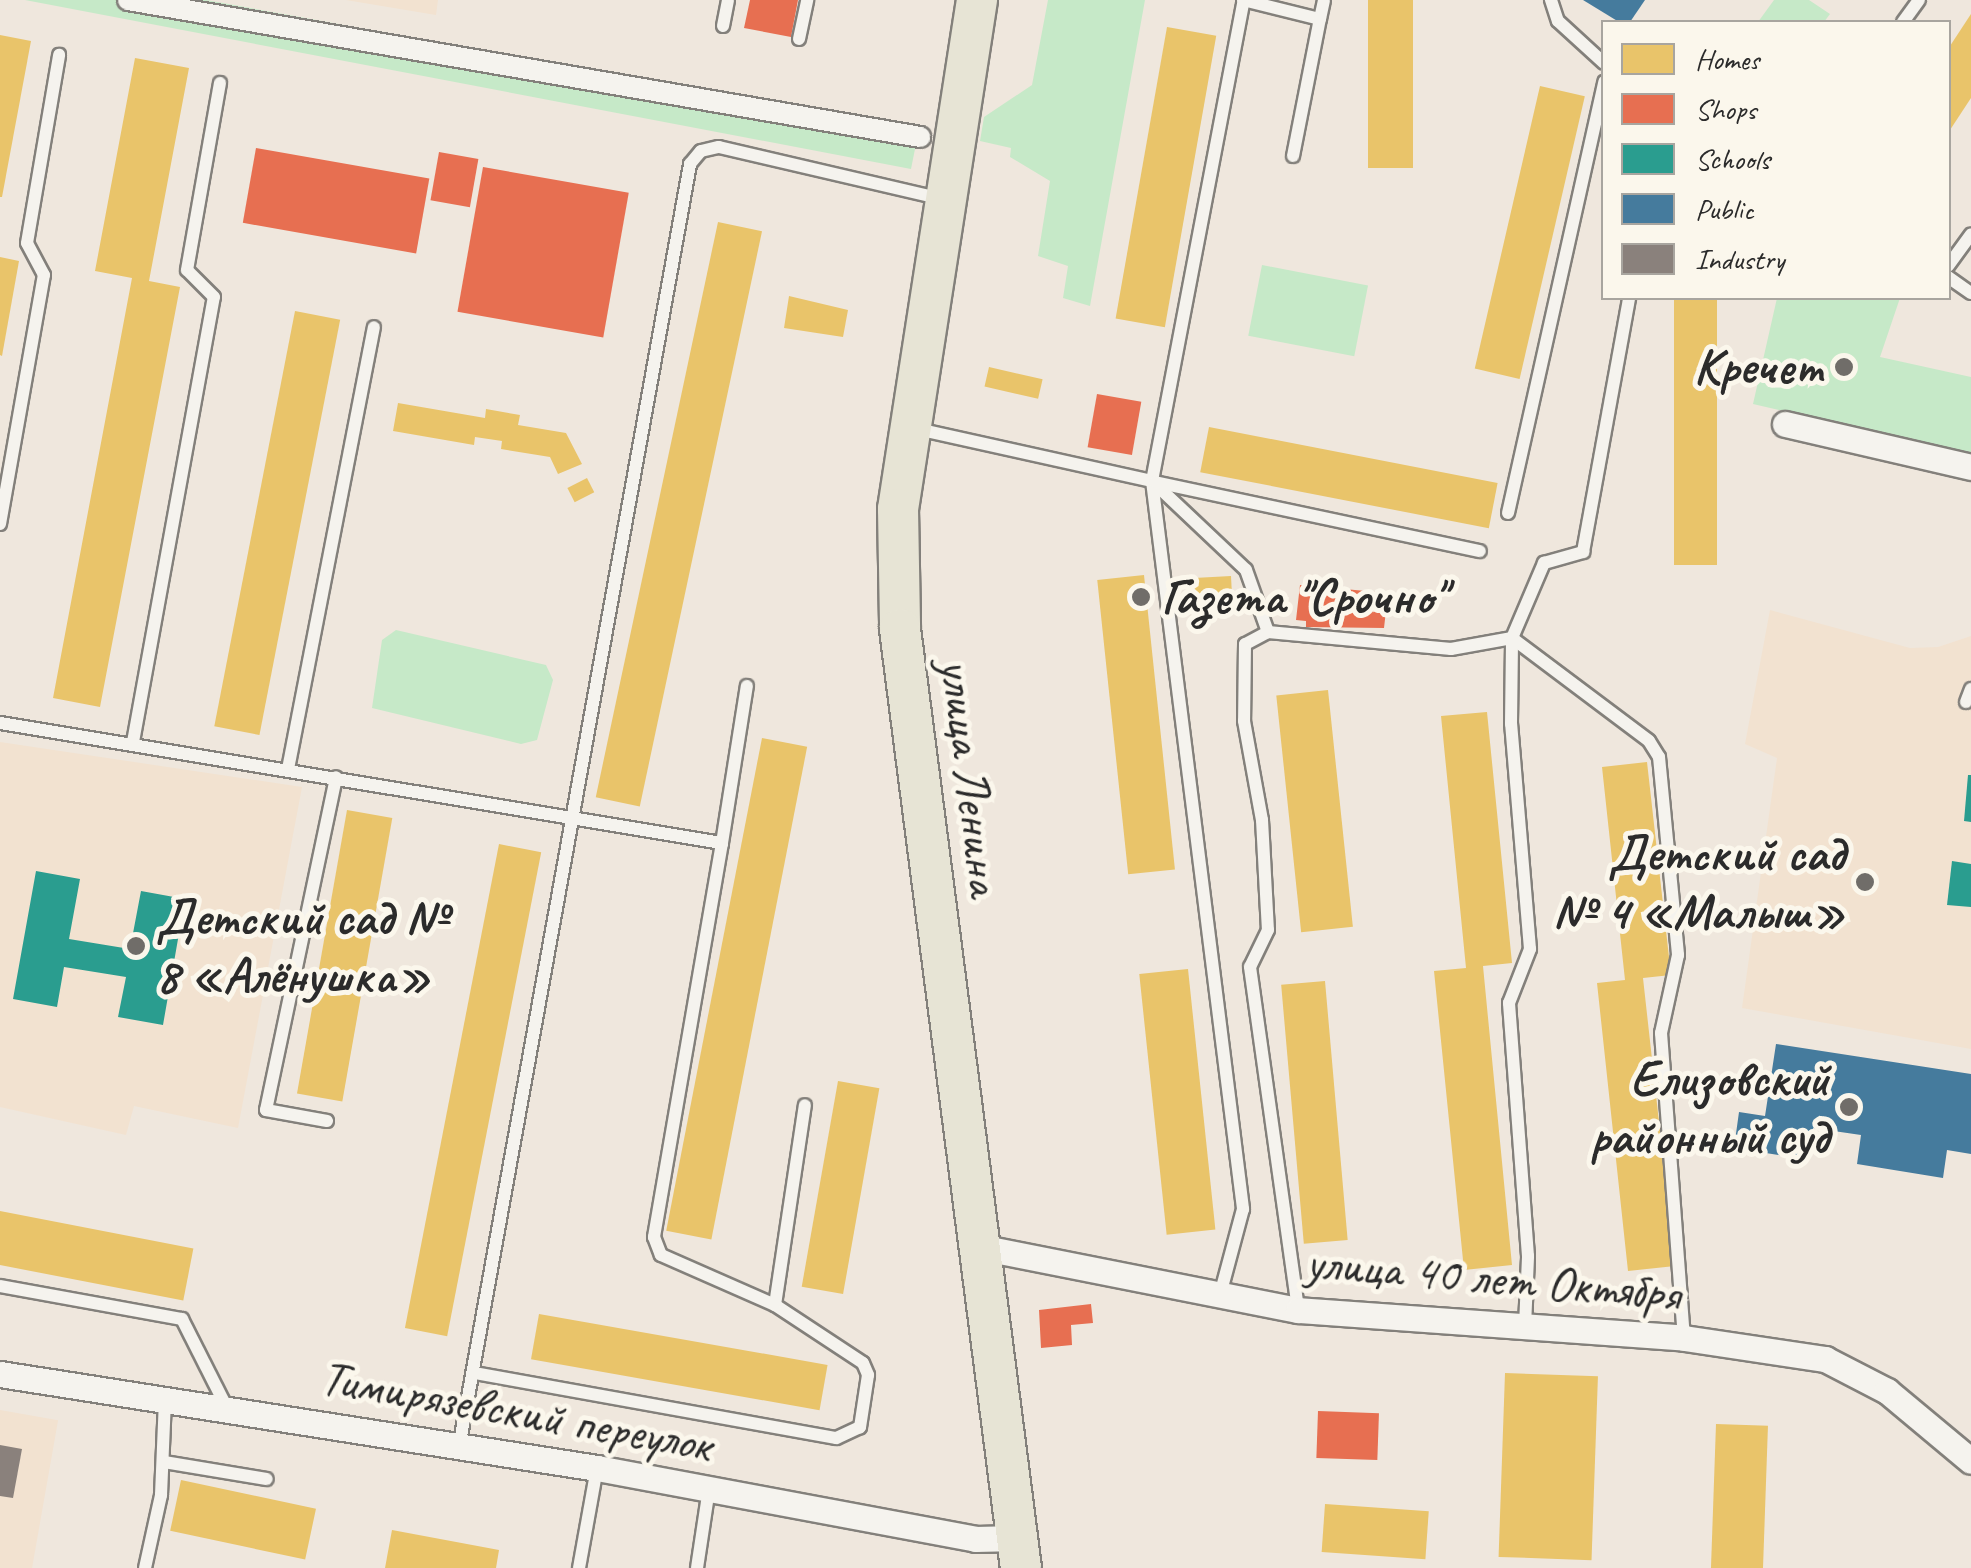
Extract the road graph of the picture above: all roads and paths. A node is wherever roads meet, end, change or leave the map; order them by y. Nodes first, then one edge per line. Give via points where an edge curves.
1 (128, 0) edge
2 (728, 0) edge
3 (807, 0) edge
4 (977, 0) edge
5 (1324, 0) edge
6 (1551, 0) edge
7 (1919, 0) edge
8 (1243, 2) edge
9 (1320, 19) junction
10 (1904, 20) edge
11 (723, 26) dead end
12 (799, 39) dead end
13 (59, 55) dead end
14 (1601, 60) edge
15 (220, 82) dead end
16 (1601, 95) edge
17 (920, 137) dead end
18 (1293, 156) dead end
19 (942, 198) junction
20 (1971, 234) edge
21 (1951, 262) edge
22 (1629, 300) edge
23 (374, 328) dead end
24 (1785, 424) dead end
25 (908, 426) junction
26 (1971, 467) edge
27 (1152, 481) junction
28 (1508, 513) dead end
29 (0, 524) edge
30 (1480, 550) dead end
31 (1268, 632) junction
32 (1512, 638) junction
33 (747, 686) dead end
34 (0, 723) edge
35 (133, 742) junction
36 (288, 769) junction
37 (336, 777) junction
38 (571, 818) junction
39 (722, 843) junction
40 (805, 1105) dead end
41 (327, 1121) dead end
42 (979, 1247) junction
43 (0, 1286) edge
44 (1220, 1295) junction
45 (774, 1305) junction
46 (1298, 1310) junction
47 (1524, 1326) junction
48 (1684, 1338) junction
49 (476, 1372) junction
50 (0, 1374) edge
51 (164, 1400) junction
52 (226, 1406) junction
53 (459, 1448) junction
54 (1971, 1461) edge
55 (164, 1462) junction
56 (598, 1468) junction
57 (268, 1479) dead end
58 (709, 1489) junction
59 (1018, 1553) edge
60 (146, 1568) edge
61 (579, 1568) edge
62 (697, 1568) edge

1 - 17 street
2 - 11 lane
3 - 12 lane
4 - 19 main road, улица Ленина
5 - 9 lane
6 - 14 lane via 1558,21
7 - 10 lane
8 - 9 lane
8 - 27 lane
9 - 18 lane
13 - 29 lane via 27,243 44,275
15 - 35 lane via 187,270 214,298
16 - 28 lane
19 - 25 main road, улица Ленина
19 - 38 lane via 719,147 701,151 690,164
20 - 21 lane
22 - 32 lane via 1582,552 1544,562
23 - 36 lane
24 - 26 street
25 - 27 lane
25 - 42 main road, улица Ленина via 898,509 900,629
27 - 30 lane
27 - 31 lane via 1246,570
27 - 44 lane via 1244,1210
31 - 32 lane via 1451,649
31 - 46 lane via 1245,644 1244,721 1262,820 1268,930 1250,967
32 - 47 lane via 1511,724 1530,949 1508,1003 1528,1256
32 - 48 lane via 1649,741 1663,772 1678,973 1661,1034
33 - 39 lane
34 - 35 lane
35 - 36 lane
36 - 37 lane
37 - 38 lane
37 - 41 lane via 266,1110
38 - 39 lane
38 - 49 lane
39 - 45 lane via 654,1238 661,1255
40 - 45 lane
42 - 44 street, улица 40 лет Октября
42 - 59 main road, улица Ленина
43 - 52 lane via 182,1319
44 - 46 street, улица 40 лет Октября
45 - 49 lane via 863,1363 868,1375 860,1427 836,1438
46 - 47 street, улица 40 лет Октября
47 - 48 street, улица 40 лет Октября
48 - 54 street, улица 40 лет Октября via 1825,1359 1887,1391
49 - 53 lane
50 - 51 street, Тимирязевский переулок
51 - 52 street, Тимирязевский переулок
51 - 55 lane
52 - 53 street, Тимирязевский переулок
53 - 56 street, Тимирязевский переулок
55 - 57 lane
55 - 60 lane
56 - 58 street, Тимирязевский переулок
56 - 61 lane
58 - 59 street, Тимирязевский переулок
58 - 62 lane

